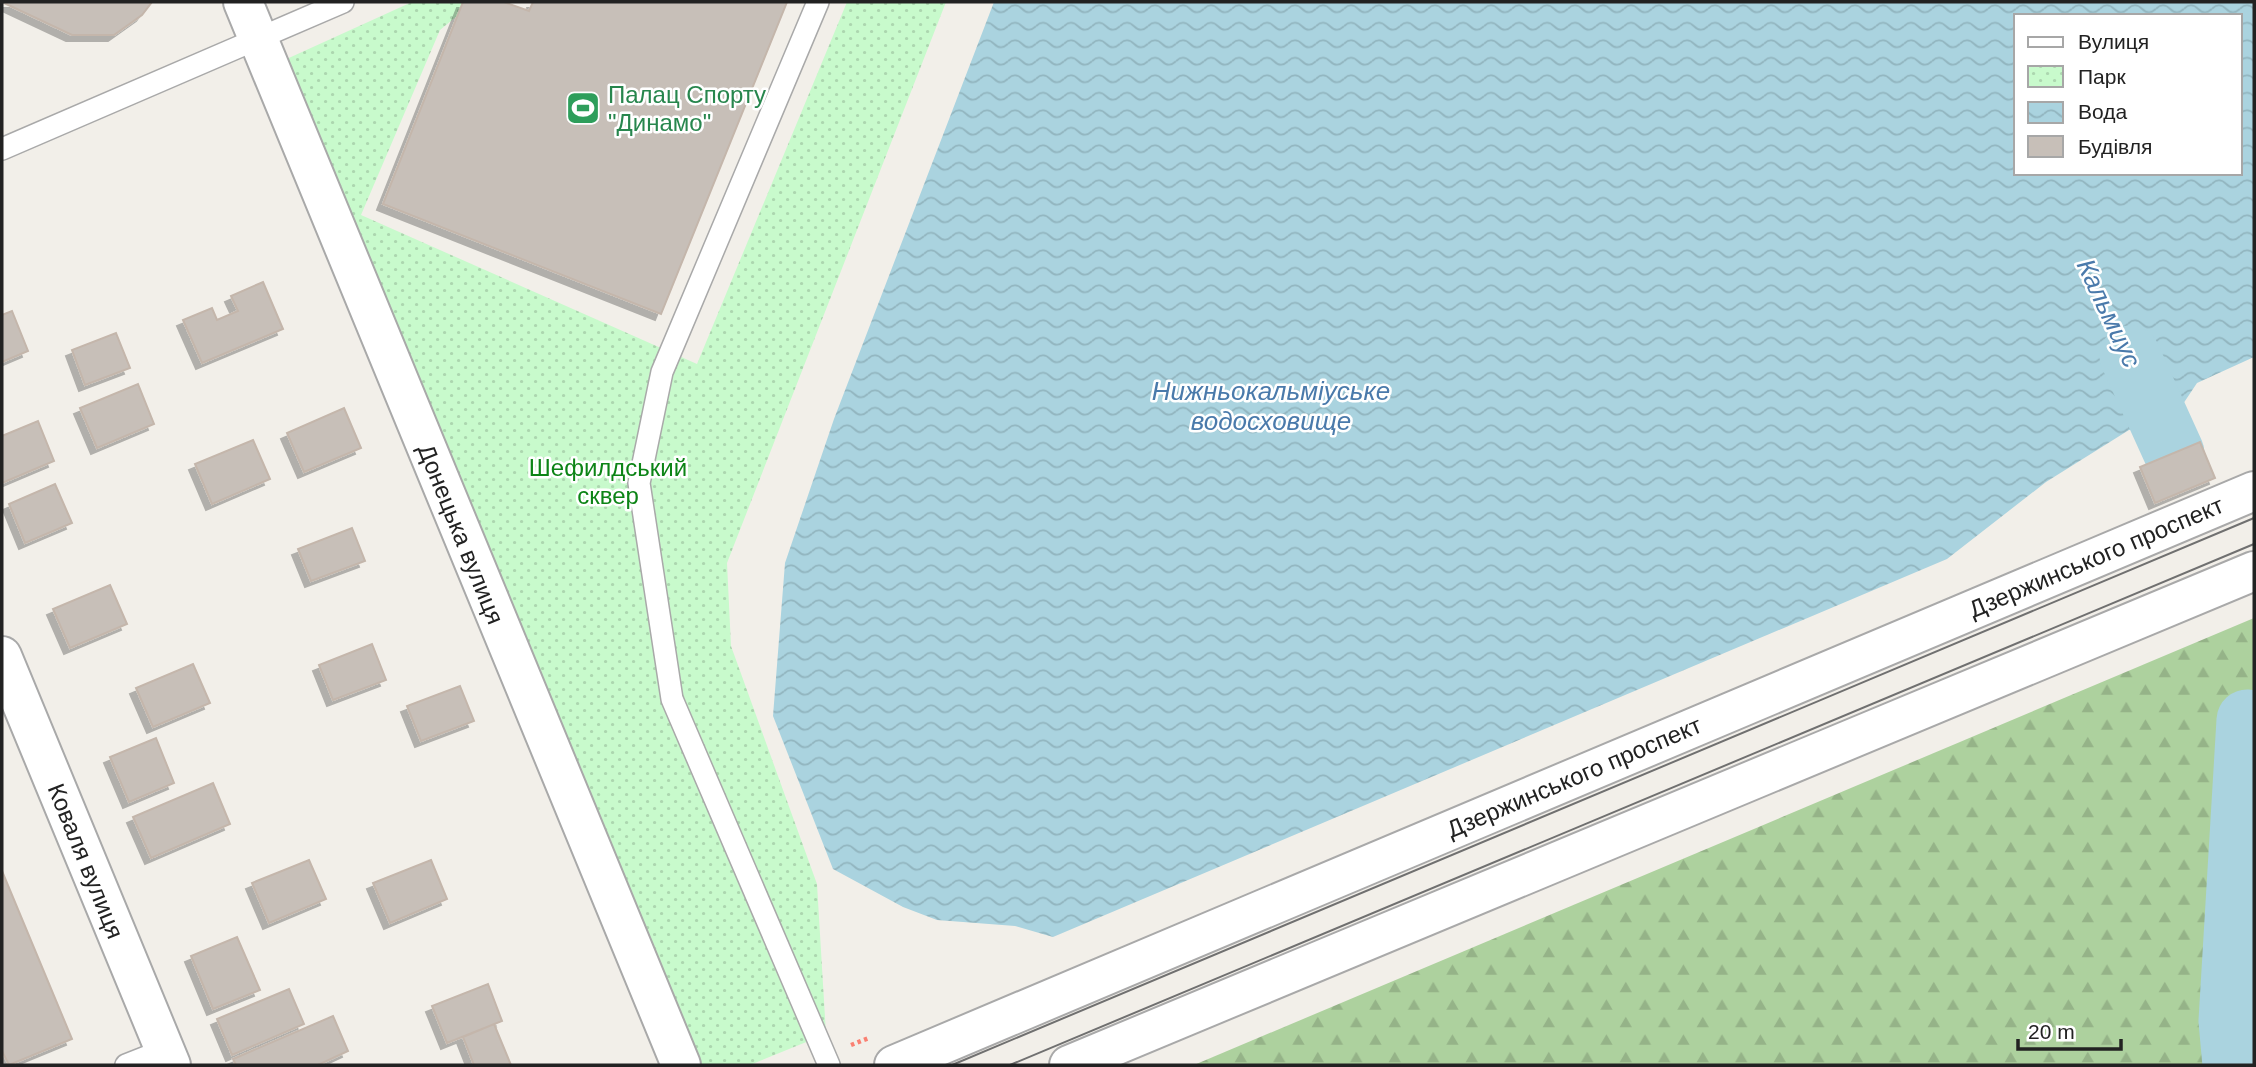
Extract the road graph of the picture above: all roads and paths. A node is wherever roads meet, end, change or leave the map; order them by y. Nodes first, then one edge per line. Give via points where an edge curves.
1 (243, 2) edge
2 (343, 2) edge
3 (818, 2) edge
4 (258, 40) junction
5 (2, 149) edge
6 (2254, 491) edge
7 (2254, 571) edge
8 (2, 656) edge
9 (167, 1057) edge
10 (126, 1065) edge
11 (681, 1065) edge
12 (829, 1065) edge
13 (894, 1065) edge
14 (1069, 1065) edge

1 - 4 street, Донецька вулиця
2 - 4 lane
3 - 12 lane via 662,372 639,483 672,699
4 - 5 lane
4 - 11 street, Донецька вулиця
6 - 13 street, Дзержинського проспект
7 - 14 street
8 - 9 street, Коваля вулиця
9 - 10 lane

